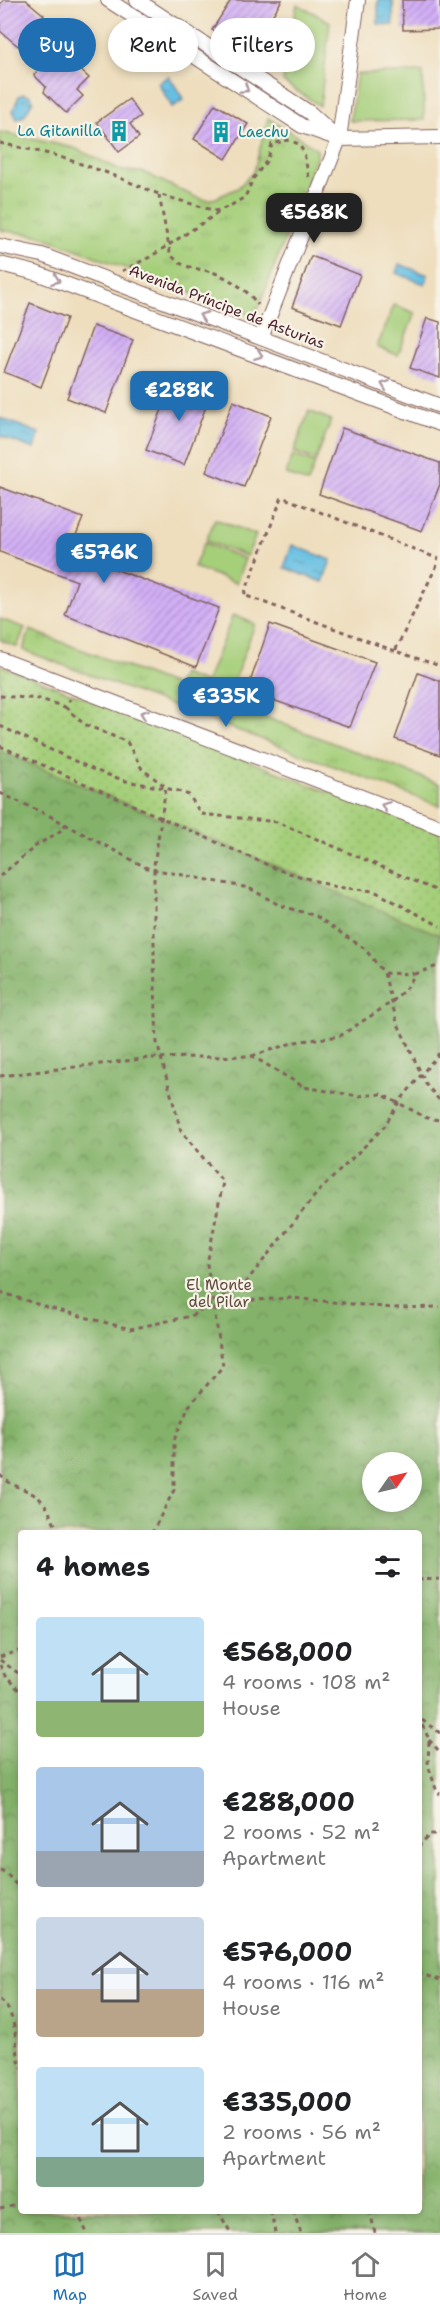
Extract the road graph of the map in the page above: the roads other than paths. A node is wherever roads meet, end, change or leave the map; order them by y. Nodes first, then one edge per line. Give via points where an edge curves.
1 (108, 0) edge
2 (137, 0) edge
3 (358, 0) edge
4 (440, 137) edge
5 (339, 139) junction
6 (0, 246) edge
7 (0, 264) edge
8 (261, 338) junction
9 (440, 406) edge
10 (440, 424) edge
11 (0, 659) edge
12 (440, 827) edge

1 -> 5 street via 302,126
2 - 5 street via 310,113
3 - 5 street
4 - 5 street
5 - 8 street
8 -> 6 street, Avenida Príncipe de Asturias via 42,255
7 -> 10 street via 36,273
9 -> 8 street, Avenida Príncipe de Asturias
12 -> 11 street

